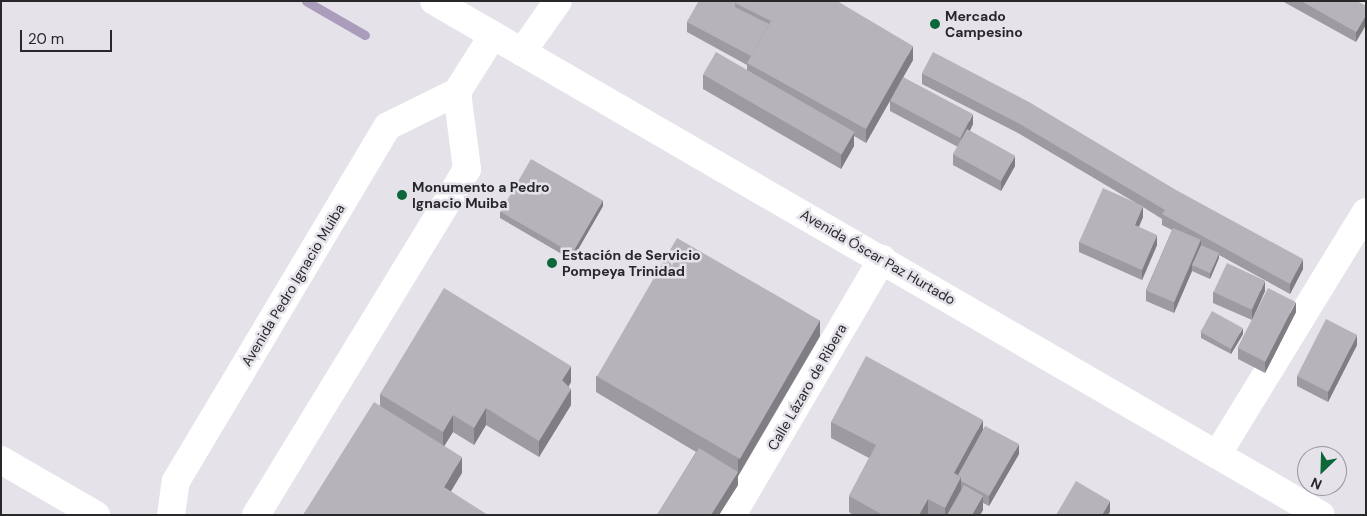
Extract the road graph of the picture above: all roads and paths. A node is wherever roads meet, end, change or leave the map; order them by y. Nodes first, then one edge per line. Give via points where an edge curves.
1 (434, 1) edge
2 (558, 1) edge
3 (492, 36) junction
4 (522, 52) junction
5 (457, 92) junction
6 (1366, 212) edge
7 (882, 259) junction
8 (1217, 455) junction
9 (1, 460) edge
10 (96, 515) edge
11 (171, 515) edge
12 (256, 515) edge
13 (732, 515) edge
14 (1321, 515) edge

1 - 3 main road, Avenida Óscar Paz Hurtado
2 - 4 main road
3 - 4 main road, Avenida Óscar Paz Hurtado
3 - 5 main road
4 - 7 main road, Avenida Óscar Paz Hurtado
5 - 11 main road, Avenida Pedro Ignacio Muiba via 388,126 176,481
5 - 12 main road via 467,169
6 - 8 main road
7 - 8 main road, Avenida Óscar Paz Hurtado
7 - 13 main road, Calle Lázaro de Ribera
8 - 14 main road, Avenida Óscar Paz Hurtado
9 - 10 main road

